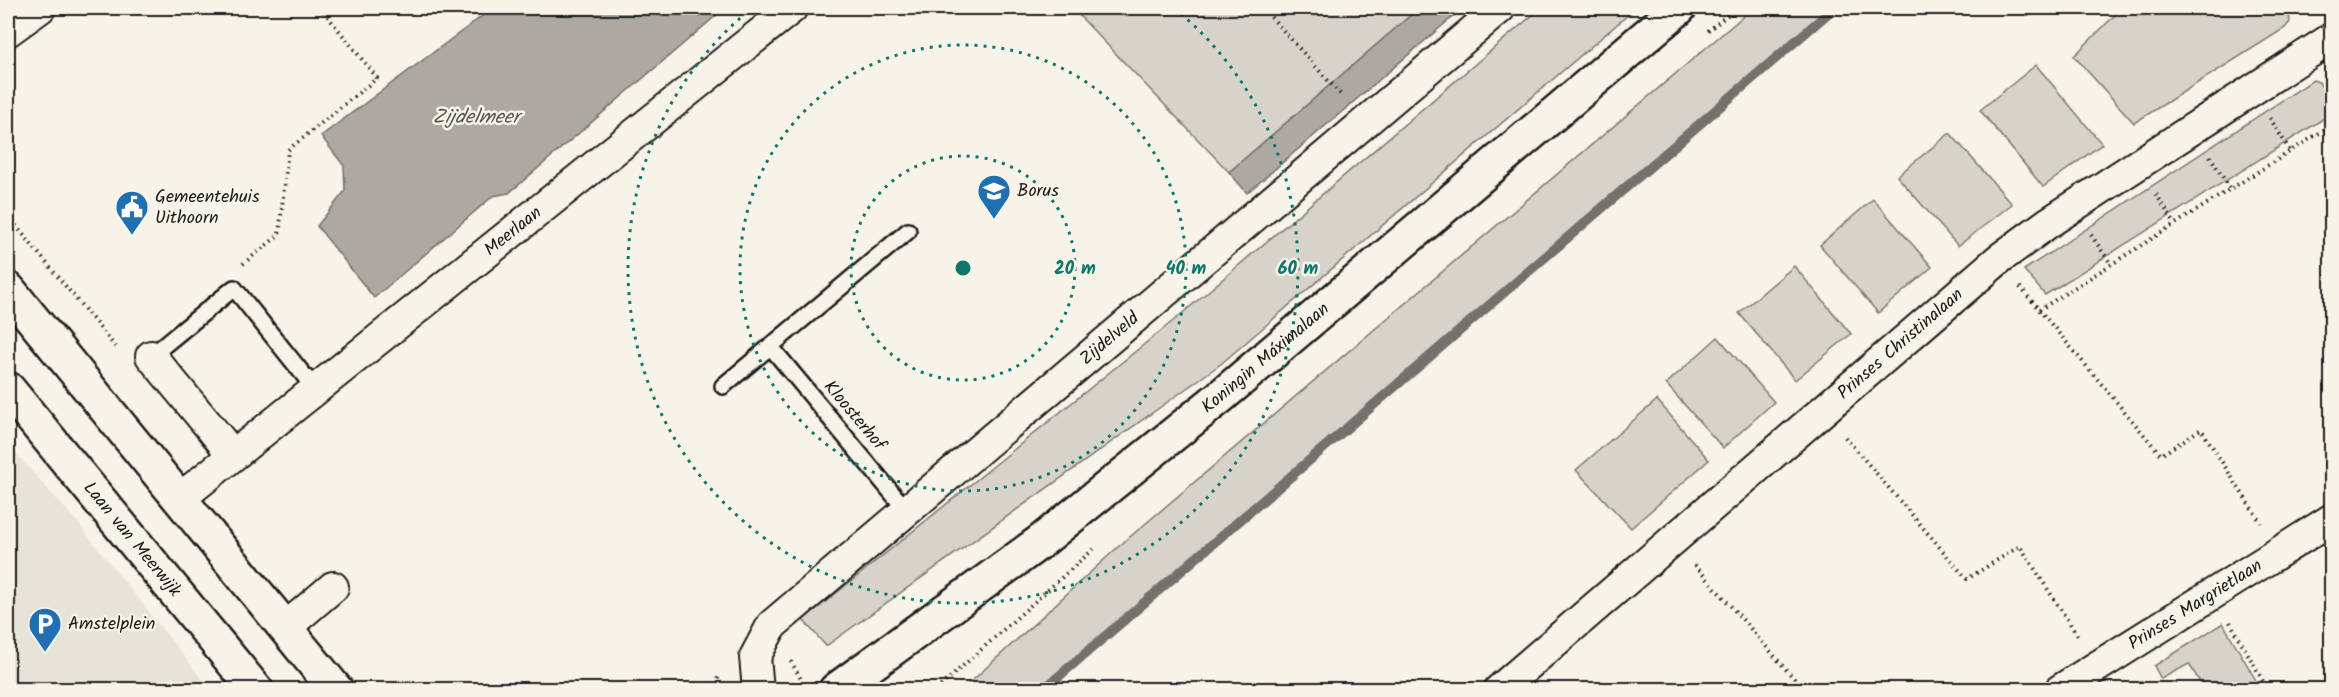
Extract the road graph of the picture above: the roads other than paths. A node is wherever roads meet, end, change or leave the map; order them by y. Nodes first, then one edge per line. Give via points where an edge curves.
1 (40, 8) edge
2 (792, 8) edge
3 (1500, 8) edge
4 (1679, 8) edge
5 (8, 31) edge
6 (2331, 38) edge
7 (908, 231) dead end
8 (8, 289) edge
9 (770, 346) junction
10 (152, 356) joint
11 (723, 386) dead end
12 (8, 389) edge
13 (315, 389) junction
14 (233, 455) junction
15 (179, 499) junction
16 (907, 511) junction
17 (2331, 519) edge
18 (333, 587) dead end
19 (285, 628) junction
20 (256, 690) edge
21 (336, 690) edge
22 (758, 690) edge
23 (836, 690) edge
24 (1499, 690) edge
25 (2060, 690) edge

1 - 5 street
2 - 13 street, Meerlaan
3 - 16 street, Zijdelveld
4 - 23 street, Koningin Máximalaan via 1220,397 1049,535
6 - 24 street, Prinses Christinalaan via 2048,223 1997,261
7 - 9 lane
8 - 15 street
9 - 11 lane
9 - 16 lane, Kloosterhof
10 - 13 lane via 234,288
10 - 14 street
12 - 20 street, Laan van Meerwijk
13 - 14 street, Meerlaan
14 - 15 street
15 - 19 street
16 - 22 street, Zijdelveld via 772,626 755,657
17 - 25 street, Prinses Margrietlaan
18 - 19 street
19 - 21 street

